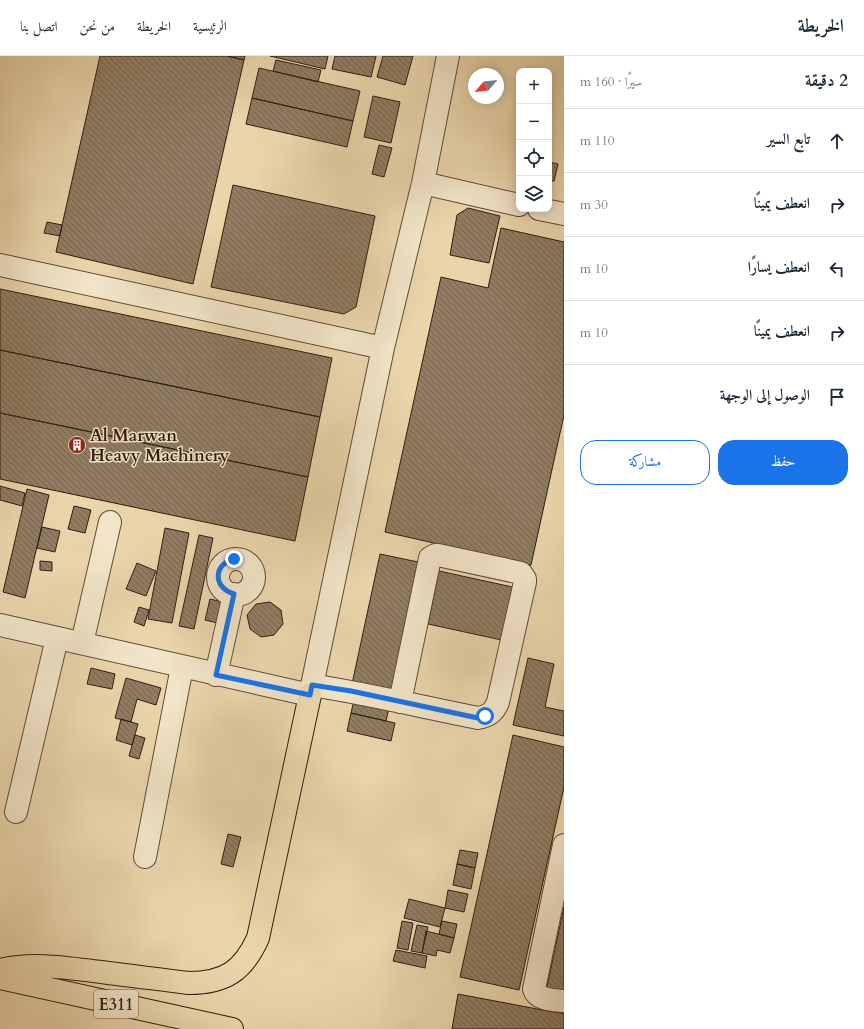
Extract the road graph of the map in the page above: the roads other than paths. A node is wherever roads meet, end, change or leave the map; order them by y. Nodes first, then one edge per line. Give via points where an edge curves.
1 (448, 56) edge
2 (423, 183) junction
3 (516, 203) edge
4 (552, 212) edge
5 (564, 214) edge
6 (0, 265) edge
7 (384, 348) junction
8 (110, 522) dead end
9 (234, 594) dead end
10 (0, 625) edge
11 (56, 638) junction
12 (82, 644) junction
13 (182, 667) junction
14 (216, 675) junction
15 (311, 690) junction
16 (400, 702) junction
17 (16, 812) dead end
18 (564, 845) edge
19 (144, 857) dead end
20 (0, 970) edge
21 (0, 978) edge
22 (564, 1001) edge
23 (232, 1029) edge

1 - 2 street
2 - 3 street
2 - 7 street
4 - 5 street
6 - 7 street
7 - 15 street
8 - 12 street
9 - 14 street
10 - 11 street
11 - 12 street
11 - 17 street
12 - 13 street
13 - 14 street
13 - 19 street
14 - 15 street
15 - 16 street via 351,691
15 - 20 highway via 258,938 243,964 232,973 205,983 64,967 37,966
16 - 16 street via 478,718 496,709 525,582 521,573 435,554 430,558
18 - 22 street via 534,989 537,996
21 - 23 highway, E311

